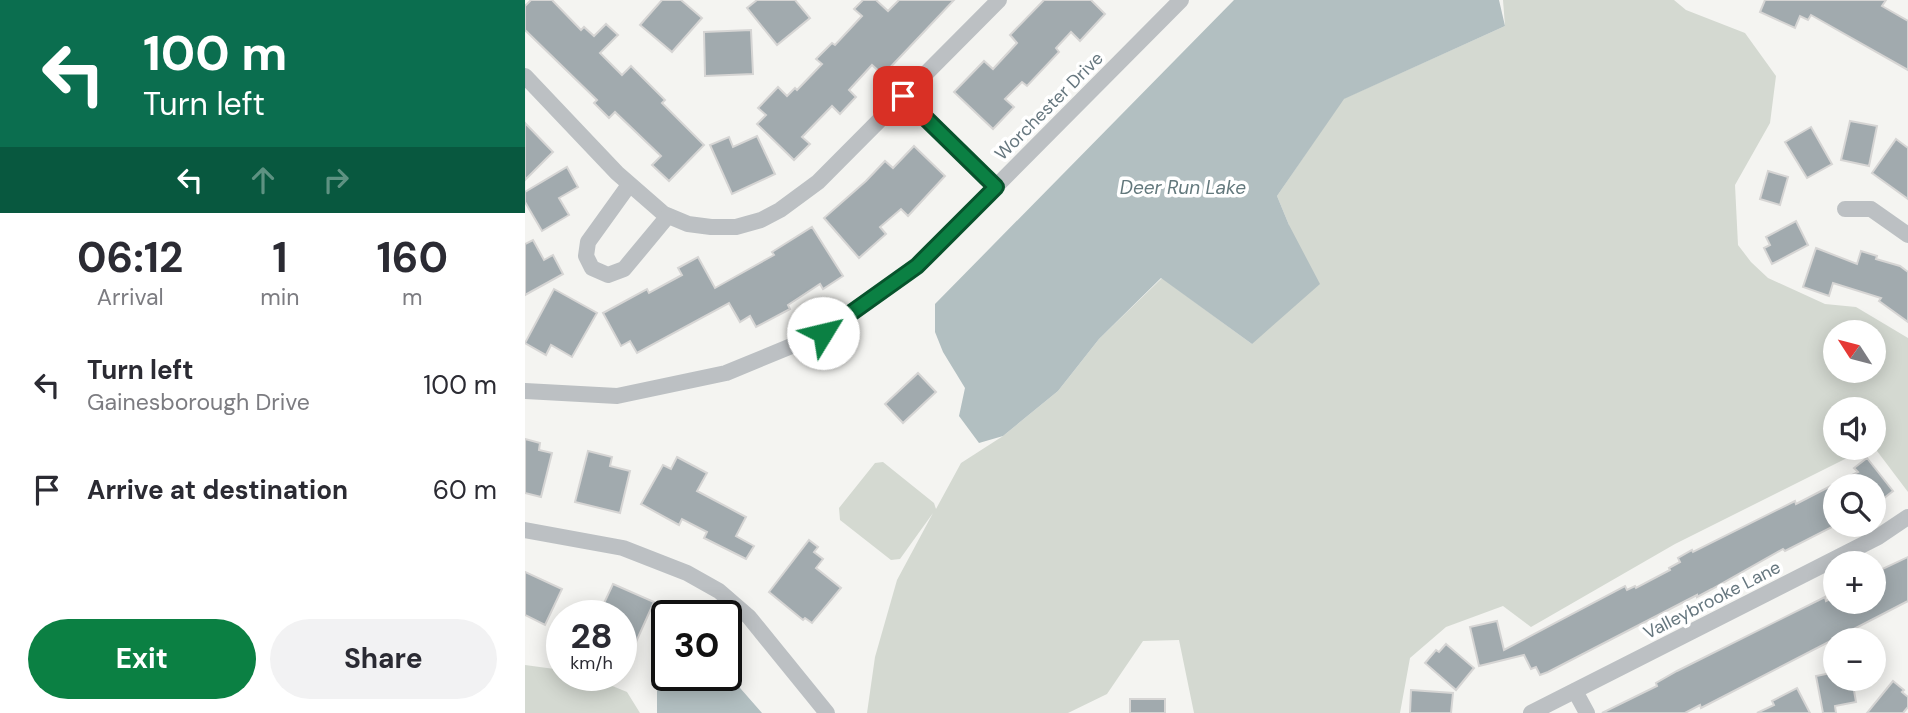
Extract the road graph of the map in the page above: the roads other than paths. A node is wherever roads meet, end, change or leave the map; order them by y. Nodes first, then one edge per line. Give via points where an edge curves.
1 (999, 0) edge
2 (1181, 0) edge
3 (525, 76) edge
4 (903, 96) junction
5 (629, 185) junction
6 (996, 187) junction
7 (1845, 209) dead end
8 (668, 216) junction
9 (1908, 235) edge
10 (525, 391) edge
11 (1908, 517) edge
12 (525, 530) edge
13 (1575, 691) junction
14 (827, 713) edge
15 (1531, 713) edge
16 (1587, 713) edge

1 - 4 street
2 - 6 street, Worchester Drive
3 - 5 street
4 - 6 street
4 - 8 street via 818,182 761,220 711,227
5 - 8 street
5 - 8 street via 588,242 586,256 592,268 608,275 624,269
6 - 10 street, Worchester Drive via 917,266 823,333 726,373 617,396
7 - 9 street via 1871,209
11 - 13 street, Valleybrooke Lane via 1878,537
12 - 14 street via 623,548 687,573 719,592 749,617
13 - 15 street, Valleybrooke Lane
13 - 16 street

